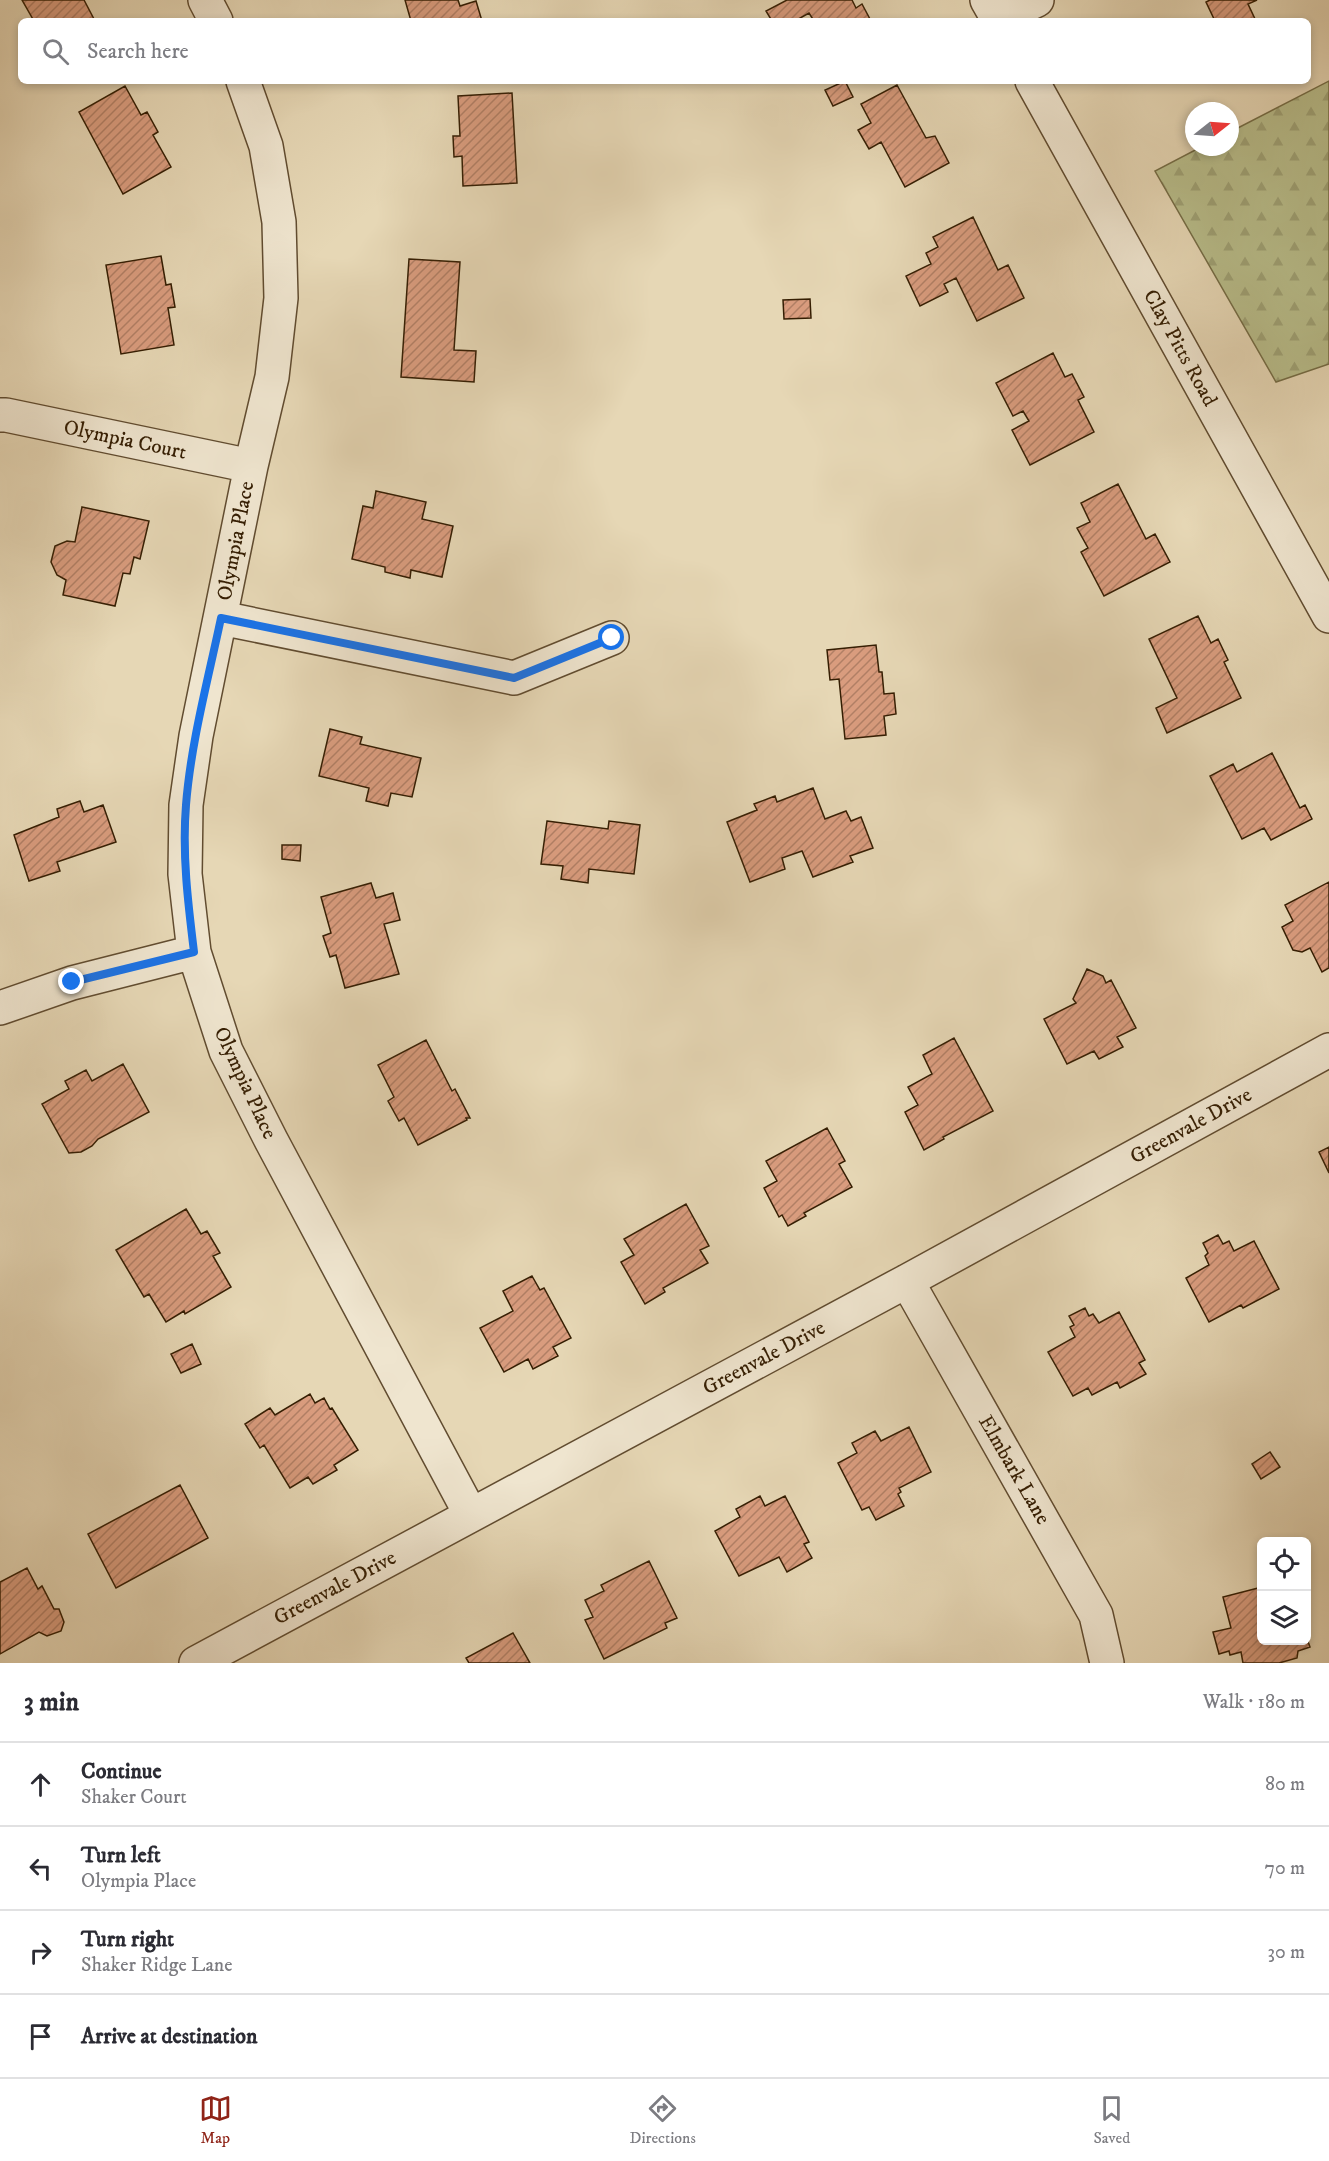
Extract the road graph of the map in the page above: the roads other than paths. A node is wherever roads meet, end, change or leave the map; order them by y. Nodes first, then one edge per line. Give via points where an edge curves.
1 (205, 0) edge
2 (1038, 0) edge
3 (994, 13) edge
4 (214, 18) edge
5 (244, 84) edge
6 (1034, 84) edge
7 (0, 415) edge
8 (251, 466) junction
9 (1329, 615) edge
10 (221, 618) junction
11 (612, 638) dead end
12 (194, 952) junction
13 (0, 1008) edge
14 (1329, 1050) edge
15 (907, 1281) junction
16 (471, 1515) junction
17 (196, 1663) edge
18 (1107, 1663) edge

1 - 4 street
2 - 3 street
5 - 8 street, Olympia Place via 266,146 279,222 280,287 272,377
6 - 9 street, Clay Pitts Road
7 - 8 street, Olympia Court
8 - 10 street, Olympia Place
10 - 11 street via 514,678
10 - 12 street, Olympia Place via 186,805 185,874
12 - 13 street via 72,982
12 - 16 street, Olympia Place via 226,1051
14 - 15 street, Greenvale Drive
15 - 16 street, Greenvale Drive
15 - 18 street, Elmbark Lane via 1096,1615
16 - 17 street, Greenvale Drive

